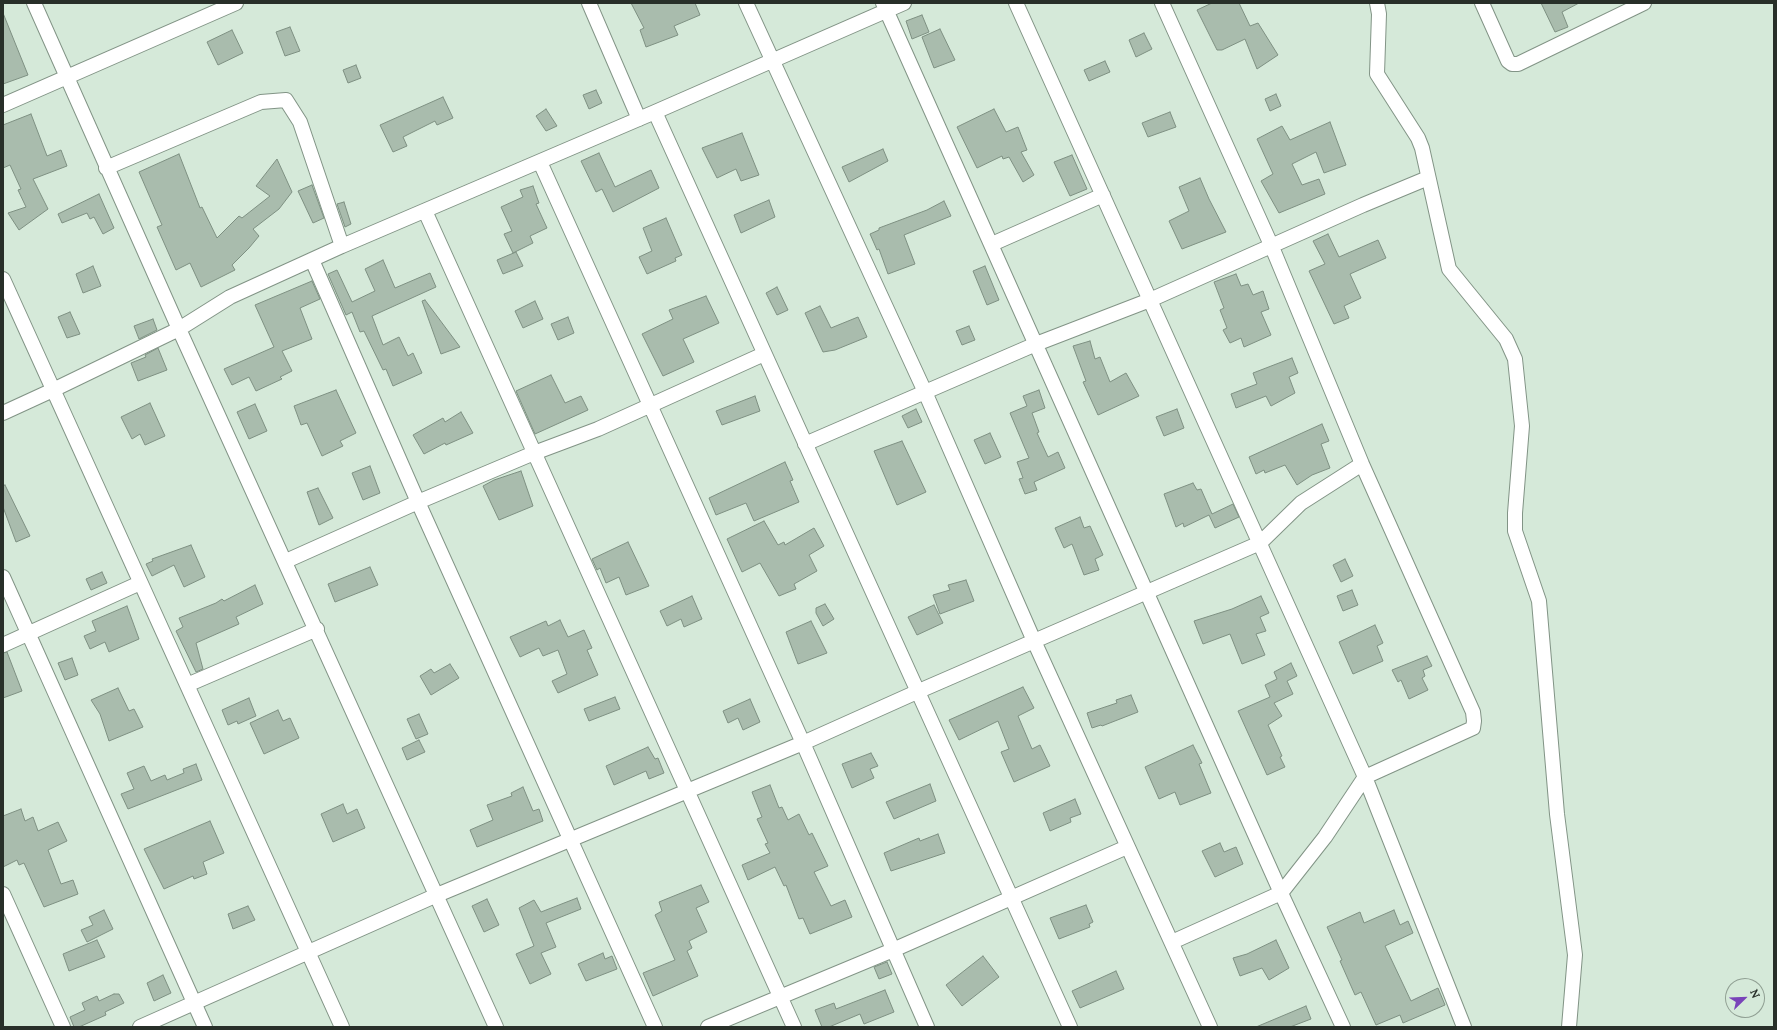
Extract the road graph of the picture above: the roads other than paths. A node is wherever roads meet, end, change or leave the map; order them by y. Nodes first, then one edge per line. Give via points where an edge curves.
1 (34, 3) edge
2 (236, 3) edge
3 (589, 3) edge
4 (746, 3) edge
5 (904, 3) edge
6 (1016, 3) edge
7 (1162, 3) edge
8 (1377, 3) edge
9 (1482, 3) edge
10 (1644, 3) edge
11 (885, 7) edge
12 (772, 60) junction
13 (68, 78) junction
14 (3, 106) edge
15 (655, 112) junction
16 (640, 119) junction
17 (540, 162) junction
18 (106, 168) junction
19 (1428, 178) junction
20 (1103, 195) junction
21 (425, 210) junction
22 (992, 244) junction
23 (342, 246) junction
24 (1272, 247) junction
25 (312, 260) junction
26 (3, 279) edge
27 (1150, 300) junction
28 (179, 329) junction
29 (1036, 344) junction
30 (764, 354) junction
31 (53, 390) junction
32 (925, 392) junction
33 (651, 405) junction
34 (3, 413) edge
35 (805, 444) junction
36 (534, 453) junction
37 (1362, 464) junction
38 (418, 502) junction
39 (1260, 543) junction
40 (286, 561) junction
41 (3, 577) edge
42 (140, 583) junction
43 (1148, 592) junction
44 (317, 629) junction
45 (29, 634) junction
46 (1034, 641) junction
47 (3, 645) edge
48 (187, 685) junction
49 (918, 691) junction
50 (803, 743) junction
51 (1365, 777) junction
52 (686, 790) junction
53 (570, 839) junction
54 (1128, 847) junction
55 (1281, 893) junction
56 (3, 894) edge
57 (437, 895) junction
58 (1012, 899) junction
59 (1172, 942) junction
60 (893, 950) junction
61 (309, 952) junction
62 (780, 997) junction
63 (194, 1003) junction
64 (63, 1027) edge
65 (140, 1027) edge
66 (205, 1027) edge
67 (342, 1027) edge
68 (496, 1027) edge
69 (655, 1027) edge
70 (708, 1027) edge
71 (794, 1027) edge
72 (927, 1027) edge
73 (1070, 1027) edge
74 (1210, 1027) edge
75 (1343, 1027) edge
76 (1464, 1027) edge
77 (1569, 1027) edge

1 - 13 street
2 - 13 street
3 - 16 street
4 - 12 street
5 - 11 street
6 - 20 street
7 - 24 street
8 - 19 street via 1377,74 1418,138
9 - 10 street via 1508,61 1518,64
11 - 12 street
11 - 22 street
12 - 15 street
12 - 32 street
13 - 14 street
13 - 18 street
15 - 16 street
15 - 30 street
16 - 17 street
17 - 21 street
17 - 33 street
18 - 23 street via 261,102 286,100 300,122
18 - 28 street
19 - 24 street
19 - 77 street via 1449,268 1506,339 1515,358 1522,426 1515,531 1539,601 1557,814 1575,955
20 - 22 street
20 - 27 street
21 - 23 street
21 - 36 street
22 - 29 street
23 - 25 street
24 - 27 street
24 - 37 street
25 - 28 street via 230,297
25 - 38 street
26 - 31 street
27 - 29 street
27 - 39 street
28 - 31 street
28 - 40 street
29 - 32 street
29 - 43 street
30 - 33 street
30 - 35 street
31 - 34 street
31 - 42 street
32 - 35 street
32 - 46 street
33 - 36 street via 598,429
33 - 50 street
35 - 49 street
36 - 38 street
36 - 52 street
37 - 39 street via 1301,503
37 - 51 street via 1473,712 1474,721 1473,728
38 - 40 street
38 - 53 street
39 - 43 street
39 - 51 street
40 - 44 street
41 - 45 street
42 - 45 street
42 - 48 street
43 - 46 street
43 - 55 street
44 - 48 street
44 - 57 street
45 - 47 street
45 - 63 street
46 - 49 street
46 - 54 street
48 - 61 street
49 - 50 street
49 - 58 street
50 - 52 street
50 - 60 street
51 - 55 street via 1325,837
51 - 76 street
52 - 53 street
52 - 62 street
53 - 57 street
53 - 69 street
54 - 58 street
54 - 59 street
55 - 59 street
55 - 75 street
56 - 64 street
57 - 61 street
57 - 68 street
58 - 60 street
58 - 73 street
59 - 74 street
60 - 62 street
60 - 72 street
61 - 63 street
61 - 67 street
62 - 70 street
62 - 71 street
63 - 65 street
63 - 66 street

